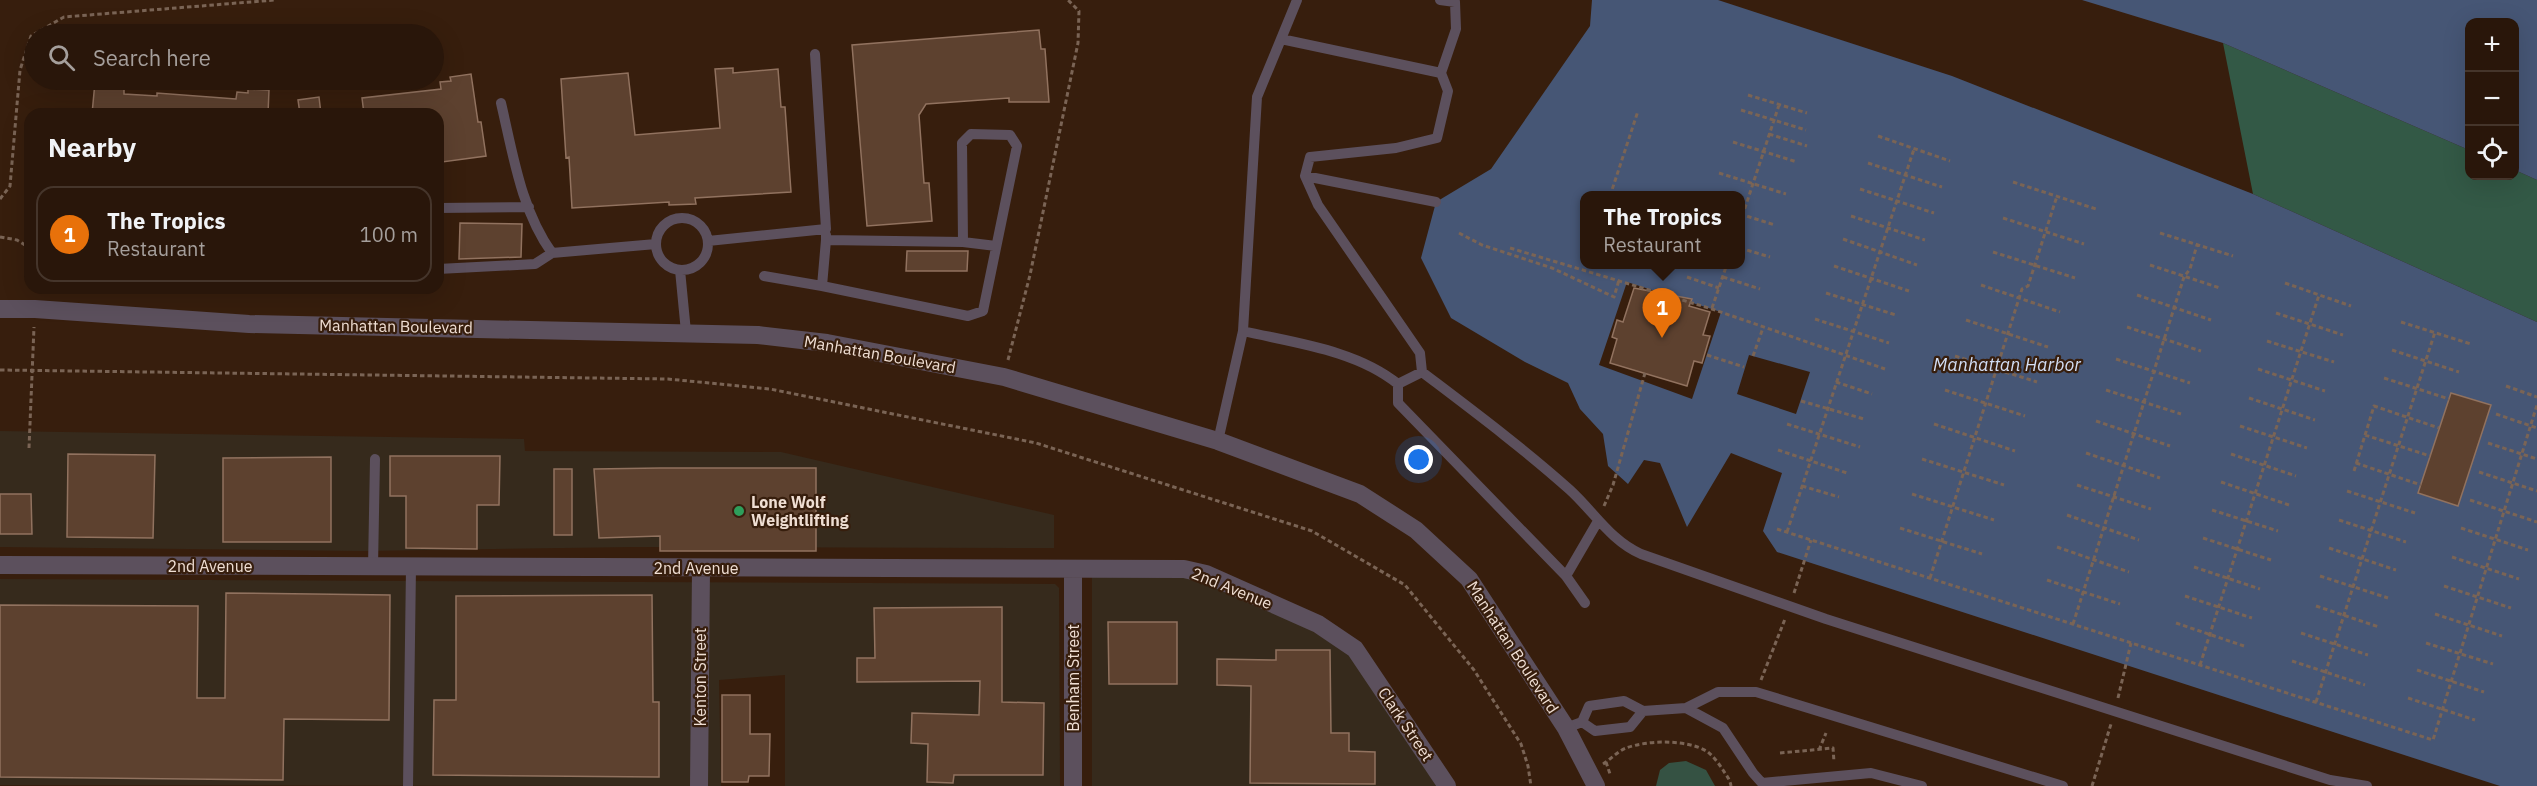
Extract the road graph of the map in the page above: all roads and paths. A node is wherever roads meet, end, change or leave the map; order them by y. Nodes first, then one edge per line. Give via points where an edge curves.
1 (275, 0) edge
2 (1068, 0) edge
3 (1297, 0) edge
4 (1440, 0) edge
5 (52, 24) edge
6 (1281, 39) junction
7 (815, 54) dead end
8 (24, 58) edge
9 (1441, 73) junction
10 (1748, 94) dead end
11 (501, 103) dead end
12 (1779, 105) junction
13 (1741, 110) dead end
14 (1638, 111) dead end
15 (1807, 113) dead end
16 (1774, 119) junction
17 (1806, 130) dead end
18 (1769, 134) junction
19 (1878, 136) dead end
20 (1733, 142) dead end
21 (1807, 146) dead end
22 (1914, 148) junction
23 (1763, 152) junction
24 (1950, 161) dead end
25 (1797, 162) dead end
26 (1868, 163) dead end
27 (1719, 173) dead end
28 (1905, 175) junction
29 (1305, 176) junction
30 (2013, 182) dead end
31 (1753, 184) junction
32 (1942, 187) dead end
33 (1860, 189) dead end
34 (1611, 191) edge
35 (1786, 194) dead end
36 (2057, 196) junction
37 (0, 199) edge
38 (1896, 201) junction
39 (1436, 202) dead end
40 (1745, 204) edge
41 (529, 207) junction
42 (444, 208) edge
43 (2096, 209) dead end
44 (1934, 213) dead end
45 (1745, 215) edge
46 (1851, 216) dead end
47 (2003, 218) dead end
48 (1776, 225) dead end
49 (1888, 228) junction
50 (2046, 231) junction
51 (1459, 233) dead end
52 (2160, 233) dead end
53 (826, 235) junction
54 (0, 237) edge
55 (1843, 239) dead end
56 (1925, 240) dead end
57 (708, 241) junction
58 (963, 242) junction
59 (24, 244) edge
60 (656, 244) junction
61 (2084, 244) dead end
62 (2197, 245) junction
63 (996, 246) junction
64 (1510, 248) dead end
65 (1745, 250) edge
66 (1880, 252) junction
67 (1993, 252) dead end
68 (552, 253) junction
69 (2233, 256) dead end
70 (1770, 257) dead end
71 (1917, 265) dead end
72 (2035, 265) junction
73 (2150, 265) dead end
74 (1834, 266) dead end
75 (1580, 267) edge
76 (444, 269) edge
77 (1586, 269) edge
78 (1725, 269) edge
79 (680, 270) junction
80 (764, 276) dead end
81 (2184, 276) junction
82 (1687, 277) dead end
83 (1723, 277) junction
84 (1871, 278) junction
85 (2075, 278) dead end
86 (1619, 280) junction
87 (2285, 284) dead end
88 (1981, 285) dead end
89 (822, 286) junction
90 (1719, 288) junction
91 (2220, 288) dead end
92 (1760, 289) dead end
93 (1909, 291) dead end
94 (1826, 293) dead end
95 (2137, 295) dead end
96 (2319, 295) junction
97 (2019, 298) junction
98 (1862, 304) junction
99 (2351, 306) dead end
100 (2174, 308) junction
101 (0, 309) edge
102 (1712, 309) junction
103 (2060, 312) dead end
104 (2276, 313) dead end
105 (1896, 315) dead end
106 (1815, 319) dead end
107 (1966, 320) dead end
108 (2211, 320) dead end
109 (2401, 321) dead end
110 (2310, 324) junction
111 (2127, 327) dead end
112 (1763, 328) junction
113 (1243, 331) junction
114 (1853, 331) junction
115 (686, 332) junction
116 (2434, 332) junction
117 (33, 333) dead end
118 (2007, 334) junction
119 (2343, 334) dead end
120 (2164, 339) junction
121 (2267, 341) dead end
122 (1889, 343) dead end
123 (2471, 344) dead end
124 (2048, 347) dead end
125 (2392, 350) dead end
126 (2201, 351) dead end
127 (2301, 351) junction
128 (1707, 355) dead end
129 (1753, 356) dead end
130 (1955, 356) dead end
131 (2116, 359) dead end
132 (2425, 361) junction
133 (2334, 362) dead end
134 (1744, 367) dead end
135 (1885, 369) dead end
136 (1996, 369) junction
137 (2258, 369) dead end
138 (0, 370) edge
139 (32, 370) junction
140 (2154, 371) junction
141 (1422, 372) junction
142 (2459, 372) dead end
143 (1645, 373) dead end
144 (1004, 377) junction
145 (2384, 378) dead end
146 (2292, 380) junction
147 (2037, 381) dead end
148 (1836, 382) junction
149 (2190, 383) dead end
150 (1398, 384) junction
151 (2506, 386) dead end
152 (2416, 389) junction
153 (1945, 390) dead end
154 (2106, 390) dead end
155 (2325, 392) dead end
156 (1872, 394) dead end
157 (2537, 397) edge
158 (2249, 398) dead end
159 (2449, 399) dead end
160 (1802, 401) dead end
161 (2144, 402) junction
162 (1986, 403) junction
163 (2537, 405) edge
164 (1828, 408) junction
165 (2282, 409) junction
166 (2181, 414) dead end
167 (2496, 414) dead end
168 (2025, 416) dead end
169 (2407, 417) junction
170 (1863, 419) dead end
171 (2315, 420) dead end
172 (2096, 421) dead end
173 (1787, 424) dead end
174 (1934, 424) dead end
175 (2240, 426) dead end
176 (2530, 426) junction
177 (2439, 428) dead end
178 (2537, 428) edge
179 (2134, 434) junction
180 (2365, 435) junction
181 (2274, 437) junction
182 (1975, 438) junction
183 (1218, 441) junction
184 (2488, 443) dead end
185 (2170, 446) dead end
186 (2398, 446) junction
187 (1860, 447) dead end
188 (29, 448) dead end
189 (2307, 448) dead end
190 (1778, 450) dead end
191 (2015, 451) dead end
192 (2086, 453) dead end
193 (2231, 454) dead end
194 (2522, 454) junction
195 (2430, 456) dead end
196 (375, 459) dead end
197 (1922, 459) dead end
198 (2537, 459) edge
199 (1810, 460) junction
200 (2356, 463) junction
201 (2124, 465) junction
202 (2264, 465) junction
203 (2354, 471) dead end
204 (1964, 472) junction
205 (2479, 472) dead end
206 (1847, 473) dead end
207 (2389, 474) junction
208 (2296, 476) dead end
209 (2160, 477) dead end
210 (2221, 482) dead end
211 (2513, 483) junction
212 (2421, 484) dead end
213 (2004, 485) dead end
214 (2077, 485) dead end
215 (1802, 486) junction
216 (2347, 491) dead end
217 (2537, 491) edge
218 (2255, 493) junction
219 (1912, 494) dead end
220 (1839, 497) dead end
221 (2114, 497) junction
222 (2470, 500) dead end
223 (2380, 502) junction
224 (2289, 504) dead end
225 (1952, 507) junction
226 (2151, 509) dead end
227 (2212, 510) dead end
228 (2504, 511) junction
229 (2415, 513) dead end
230 (2067, 515) dead end
231 (1994, 520) dead end
232 (2339, 520) dead end
233 (1598, 521) junction
234 (2246, 521) junction
235 (2537, 522) edge
236 (1900, 528) dead end
237 (2104, 528) junction
238 (2461, 528) dead end
239 (1777, 529) dead end
240 (2371, 530) junction
241 (2278, 531) dead end
242 (1787, 532) junction
243 (2203, 538) dead end
244 (1811, 540) junction
245 (2139, 540) dead end
246 (2495, 540) junction
247 (1942, 541) junction
248 (2406, 542) dead end
249 (2057, 547) dead end
250 (2329, 548) dead end
251 (2237, 549) junction
252 (2528, 550) dead end
253 (1982, 554) dead end
254 (2452, 557) dead end
255 (2362, 559) junction
256 (2093, 560) junction
257 (2271, 560) dead end
258 (0, 566) edge
259 (373, 567) junction
260 (411, 567) junction
261 (2194, 567) dead end
262 (700, 568) junction
263 (2486, 568) junction
264 (1073, 570) junction
265 (2396, 570) dead end
266 (2129, 572) dead end
267 (1566, 576) junction
268 (2320, 576) dead end
269 (1930, 578) junction
270 (2228, 578) junction
271 (2519, 579) dead end
272 (2047, 580) dead end
273 (2444, 586) dead end
274 (2353, 587) junction
275 (2260, 589) dead end
276 (2083, 592) junction
277 (2185, 596) dead end
278 (2477, 597) junction
279 (2388, 598) dead end
280 (1585, 603) dead end
281 (2120, 604) dead end
282 (1789, 606) junction
283 (2316, 606) dead end
284 (2219, 607) junction
285 (2511, 608) dead end
286 (2435, 614) dead end
287 (2344, 615) junction
288 (2252, 618) dead end
289 (2175, 623) dead end
290 (2073, 624) junction
291 (2468, 625) junction
292 (2379, 627) dead end
293 (2301, 633) dead end
294 (2210, 635) junction
295 (2502, 636) dead end
296 (2131, 643) junction
297 (2426, 643) dead end
298 (2335, 644) junction
299 (2244, 646) dead end
300 (2460, 654) junction
301 (2368, 655) dead end
302 (2292, 662) dead end
303 (1365, 663) joint
304 (2493, 664) dead end
305 (2200, 665) junction
306 (2417, 670) dead end
307 (2325, 674) junction
308 (2451, 681) junction
309 (2365, 685) dead end
310 (1756, 692) junction
311 (2484, 692) dead end
312 (2408, 698) dead end
313 (2316, 702) junction
314 (1686, 708) junction
315 (2115, 710) junction
316 (2442, 710) junction
317 (1643, 711) junction
318 (2475, 720) dead end
319 (1574, 725) junction
320 (1826, 734) dead end
321 (1819, 750) junction
322 (1780, 753) dead end
323 (1834, 762) dead end
324 (1592, 779) edge
325 (1762, 784) edge
326 (408, 786) edge
327 (699, 786) edge
328 (1073, 786) edge
329 (1447, 786) edge
330 (1531, 786) edge
331 (1731, 786) edge
332 (1922, 786) edge
333 (2063, 786) edge
334 (2092, 786) edge
335 (2367, 786) edge

1 - 5 path via 64,17
2 - 144 path via 1079,11 1078,43 1030,275
3 - 6 lane
4 - 9 lane via 1455,3 1456,29
6 - 9 lane
6 - 113 lane via 1257,97
7 - 53 lane
8 - 37 path via 10,186
9 - 29 lane via 1448,91 1437,138 1396,148 1310,157
10 - 12 path
11 - 41 lane
12 - 15 path
12 - 16 path
13 - 16 path
14 - 34 path
16 - 17 path
16 - 18 path
18 - 21 path
18 - 23 path
19 - 22 path
20 - 23 path
22 - 24 path
22 - 28 path
23 - 25 path
23 - 31 path
26 - 28 path
27 - 31 path
28 - 32 path
28 - 38 path
29 - 39 lane
29 - 141 lane via 1318,205 1420,353
30 - 36 path
31 - 35 path
31 - 40 path
33 - 38 path
36 - 43 path
36 - 50 path
38 - 44 path
38 - 49 path
41 - 42 lane
41 - 68 lane via 536,232
45 - 48 path
46 - 49 path
47 - 50 path
49 - 56 path
49 - 66 path
50 - 61 path
50 - 72 path
51 - 86 path via 1482,245 1552,268 1614,297
52 - 62 path
53 - 57 lane
53 - 58 lane
53 - 89 lane
54 - 59 path
55 - 66 path
57 - 60 lane via 701,225 676,218 662,228
57 - 79 lane via 701,262
58 - 63 lane
58 - 63 lane via 962,143 971,134 1010,135 1017,146
60 - 68 lane
60 - 79 lane via 660,259
62 - 69 path
62 - 81 path
63 - 89 lane via 982,311 968,316
64 - 75 path
65 - 70 path
66 - 71 path
66 - 84 path
67 - 72 path
68 - 76 lane via 535,264
72 - 85 path
72 - 97 path
73 - 81 path
74 - 84 path
77 - 86 path
78 - 83 path
79 - 115 lane
80 - 89 lane
81 - 91 path
81 - 100 path
82 - 90 path
83 - 90 path
83 - 92 path
84 - 93 path
84 - 98 path
86 - 102 path
87 - 96 path
88 - 97 path
90 - 102 path
94 - 98 path
95 - 100 path
96 - 99 path
96 - 110 path
97 - 103 path
97 - 118 path
98 - 105 path
98 - 114 path
100 - 108 path
100 - 120 path
101 - 115 street, Manhattan Boulevard via 249,324
102 - 112 path
104 - 110 path
106 - 114 path
107 - 118 path
109 - 116 path
110 - 119 path
110 - 127 path
111 - 120 path
112 - 129 path
112 - 135 path
113 - 150 lane via 1346,356 1382,371
113 - 183 lane
114 - 122 path
114 - 148 path
115 - 144 street, Manhattan Boulevard via 826,343
116 - 123 path
116 - 132 path
117 - 139 path
118 - 124 path
118 - 136 path
120 - 126 path
120 - 140 path
121 - 127 path
125 - 132 path
127 - 133 path
127 - 146 path
128 - 134 path
130 - 136 path
131 - 140 path
132 - 142 path
132 - 152 path
136 - 147 path
136 - 162 path
137 - 146 path
138 - 139 path
139 - 188 path
139 - 330 path via 668,379 770,389 1036,443 1312,531 1405,585 1474,670 1521,744
140 - 149 path
140 - 161 path
141 - 150 lane
141 - 233 lane via 1512,441 1572,492
143 - 233 path via 1613,485
144 - 183 street, Manhattan Boulevard
145 - 152 path
146 - 155 path
146 - 165 path
148 - 156 path
148 - 164 path
150 - 267 lane via 1398,403
151 - 157 path
152 - 159 path
152 - 169 path
153 - 162 path
154 - 161 path
158 - 165 path
160 - 164 path
161 - 166 path
161 - 179 path
162 - 168 path
162 - 182 path
163 - 176 path
164 - 170 path
164 - 199 path
165 - 171 path
165 - 181 path
167 - 176 path
169 - 177 path
169 - 180 path via 2374,406
169 - 186 path
172 - 179 path
173 - 187 path
174 - 182 path
175 - 181 path
176 - 178 path
176 - 194 path
179 - 185 path
179 - 201 path
180 - 186 path
180 - 200 path
181 - 189 path
181 - 202 path
182 - 191 path
182 - 204 path
183 - 319 street, Manhattan Boulevard via 1360,494 1416,530 1469,579
184 - 194 path
186 - 195 path
186 - 207 path
190 - 199 path
192 - 201 path
193 - 202 path
194 - 198 path
194 - 211 path
196 - 259 lane
197 - 204 path
199 - 206 path
199 - 215 path
200 - 203 path
200 - 207 path
201 - 209 path
201 - 221 path
202 - 208 path
202 - 218 path
204 - 213 path
204 - 225 path
205 - 211 path
207 - 212 path
207 - 223 path
210 - 218 path
211 - 217 path
211 - 228 path
214 - 221 path
215 - 220 path
215 - 242 path
216 - 223 path
218 - 224 path
218 - 234 path
219 - 225 path
221 - 226 path
221 - 237 path
222 - 228 path
223 - 229 path
223 - 240 path
225 - 231 path
225 - 247 path
227 - 234 path
228 - 235 path
228 - 246 path
230 - 237 path
232 - 240 path
233 - 267 lane
233 - 282 lane via 1626,548
234 - 241 path
234 - 251 path
236 - 247 path
237 - 245 path
237 - 256 path
238 - 246 path
239 - 242 path
240 - 248 path
240 - 255 path
242 - 244 path
243 - 251 path
244 - 269 path
244 - 282 path
246 - 252 path
246 - 263 path
247 - 253 path
247 - 269 path
249 - 256 path
250 - 255 path
251 - 257 path
251 - 270 path
254 - 263 path
255 - 265 path
255 - 274 path
256 - 266 path
256 - 276 path
258 - 259 street, 2nd Avenue
259 - 260 street, 2nd Avenue
260 - 262 street, 2nd Avenue
260 - 326 lane
261 - 270 path
262 - 264 street, 2nd Avenue
262 - 327 street, Kenton Street
263 - 271 path
263 - 278 path
264 - 303 street, 2nd Avenue via 1184,569 1206,574 1318,624 1354,649
264 - 328 street, Benham Street
267 - 280 lane
268 - 274 path
269 - 290 path
270 - 275 path
270 - 284 path
272 - 276 path
273 - 278 path
274 - 279 path
274 - 287 path
276 - 281 path
276 - 290 path
277 - 284 path
278 - 285 path
278 - 291 path
282 - 310 path
282 - 315 lane
283 - 287 path
284 - 288 path
284 - 294 path
286 - 291 path
287 - 292 path
287 - 298 path
289 - 294 path
290 - 296 path
291 - 295 path
291 - 300 path
293 - 298 path
294 - 299 path
294 - 305 path
296 - 305 path
296 - 315 path
297 - 300 path
298 - 301 path
298 - 307 path
300 - 304 path
300 - 308 path
302 - 307 path
303 - 329 street, Clark Street
305 - 313 path
306 - 308 path
307 - 309 path
307 - 313 path
308 - 311 path
308 - 316 path
310 - 314 lane via 1718,692
310 - 333 lane
312 - 316 path
313 - 316 path via 2433,740
314 - 317 lane
314 - 325 lane via 1723,728
315 - 334 path
315 - 335 lane via 2330,780
316 - 318 path
317 - 319 lane via 1630,727 1595,731
317 - 319 lane via 1624,700 1589,706
319 - 324 street, Manhattan Boulevard
320 - 321 path
321 - 322 path
321 - 323 path via 1833,748
324 - 331 path via 1623,749 1661,743 1693,746 1708,753
325 - 332 lane via 1871,773

